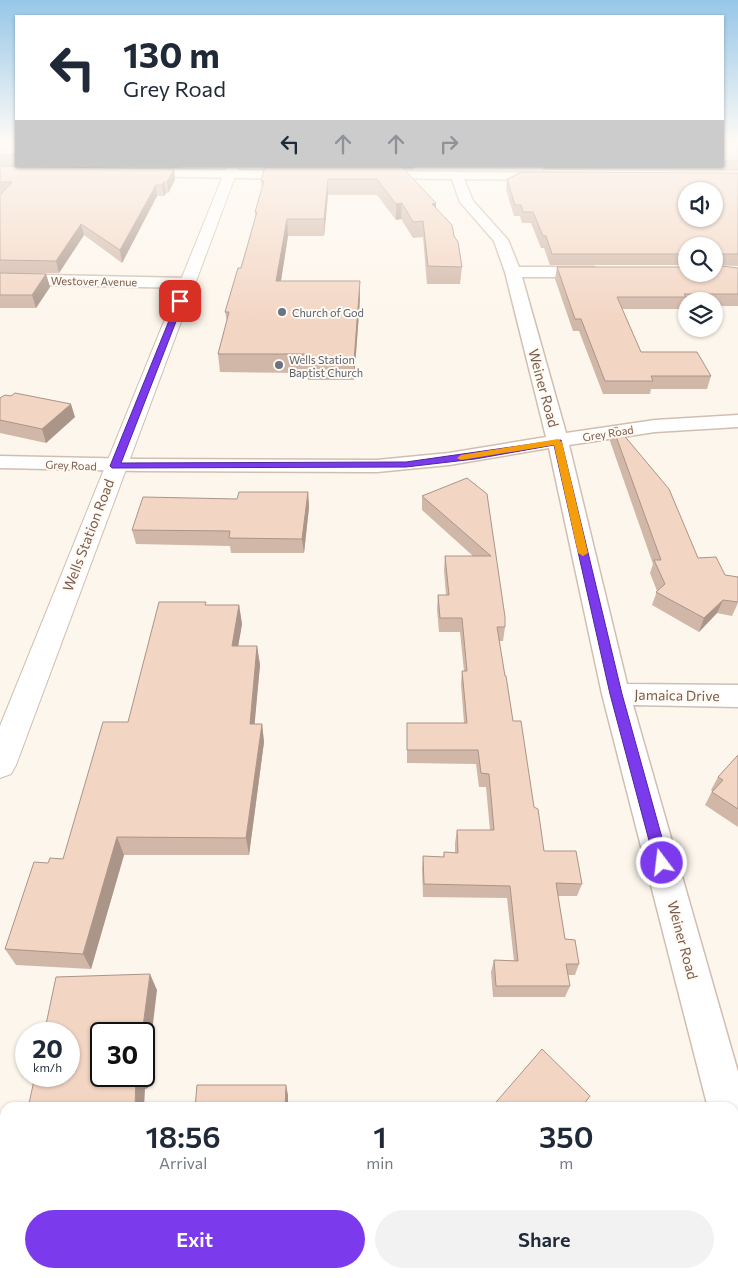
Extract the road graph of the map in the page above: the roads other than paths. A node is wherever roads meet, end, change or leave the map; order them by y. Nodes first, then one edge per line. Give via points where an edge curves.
1 (219, 203) edge
2 (468, 203) edge
3 (513, 272) junction
4 (609, 272) edge
5 (0, 279) edge
6 (188, 283) junction
7 (738, 421) edge
8 (558, 442) junction
9 (0, 462) edge
10 (115, 466) junction
11 (616, 694) junction
12 (738, 696) edge
13 (0, 764) edge
14 (726, 1102) edge

1 - 6 street, Wells Station Road
2 - 3 street, Weiner Road via 501,240
3 - 4 street
3 - 8 street, Weiner Road
5 - 6 street, Westover Avenue
6 - 10 street, Wells Station Road
7 - 8 street, Grey Road via 704,421 626,430
8 - 10 street, Grey Road via 406,464
8 - 11 street, Weiner Road
9 - 10 street, Grey Road
10 - 13 street, Wells Station Road
11 - 12 street, Jamaica Drive
11 - 14 street, Weiner Road

